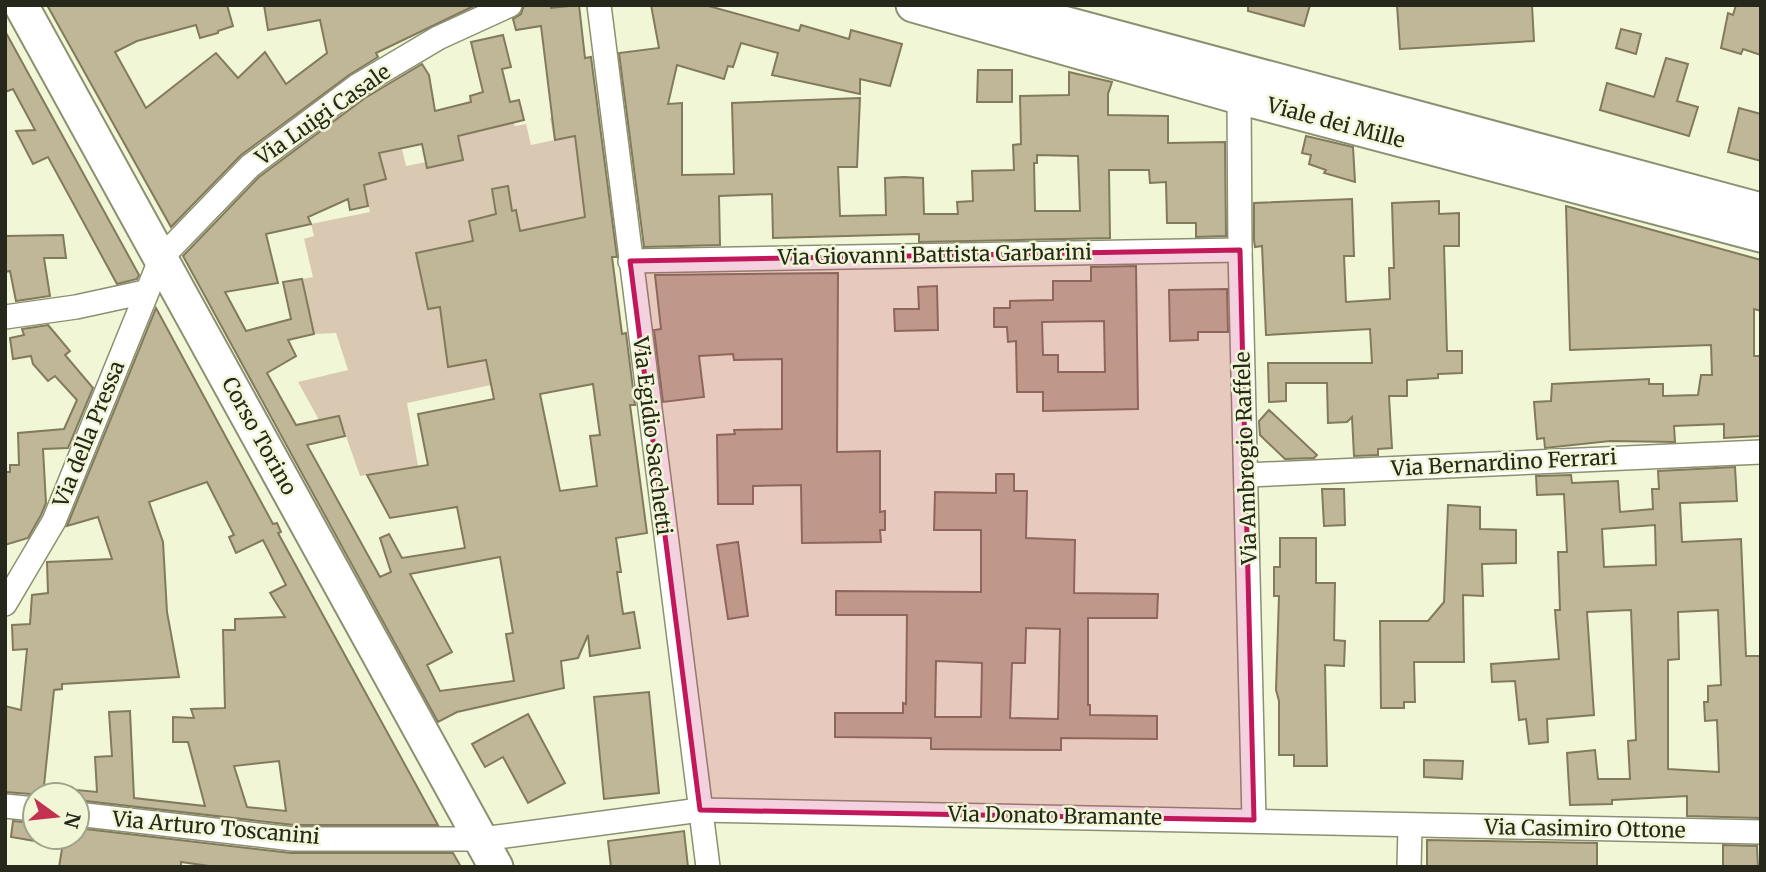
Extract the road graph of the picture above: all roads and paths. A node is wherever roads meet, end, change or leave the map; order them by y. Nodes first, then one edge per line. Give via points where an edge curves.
1 (21, 5) edge
2 (510, 5) edge
3 (599, 5) edge
4 (913, 5) edge
5 (996, 5) edge
6 (1239, 97) junction
7 (1761, 210) edge
8 (1761, 235) edge
9 (1240, 250) junction
10 (161, 258) junction
11 (630, 261) junction
12 (145, 292) junction
13 (5, 317) edge
14 (1761, 452) edge
15 (1247, 475) junction
16 (5, 604) edge
17 (700, 810) junction
18 (91, 816) edge
19 (1254, 820) junction
20 (1410, 827) junction
21 (1761, 832) edge
22 (489, 853) edge
23 (708, 867) edge
24 (1409, 867) edge

1 - 10 main road, Corso Torino
2 - 10 street, Via Luigi Casale via 438,38 357,86 250,166
3 - 11 street, Via Egidio Sacchetti
4 - 6 main road, Viale dei Mille
5 - 7 main road, Viale dei Mille
6 - 8 main road, Viale dei Mille
6 - 9 street, Via Ambrogio Raffele
9 - 11 street, Via Giovanni Battista Garbarini
9 - 15 street, Via Ambrogio Raffele
10 - 12 street, Via della Pressa
10 - 22 main road, Corso Torino
11 - 17 street, Via Egidio Sacchetti
12 - 13 street
12 - 16 street, Via della Pressa via 54,521
14 - 15 street, Via Bernardino Ferrari
15 - 19 street, Via Ambrogio Raffele
17 - 19 street, Via Donato Bramante
17 - 22 street, Via Donato Bramante
17 - 23 street, Via Egidio Sacchetti
18 - 22 street, Via Arturo Toscanini via 293,839
19 - 20 street, Via Donato Bramante
20 - 21 street, Via Casimiro Ottone
20 - 24 street

